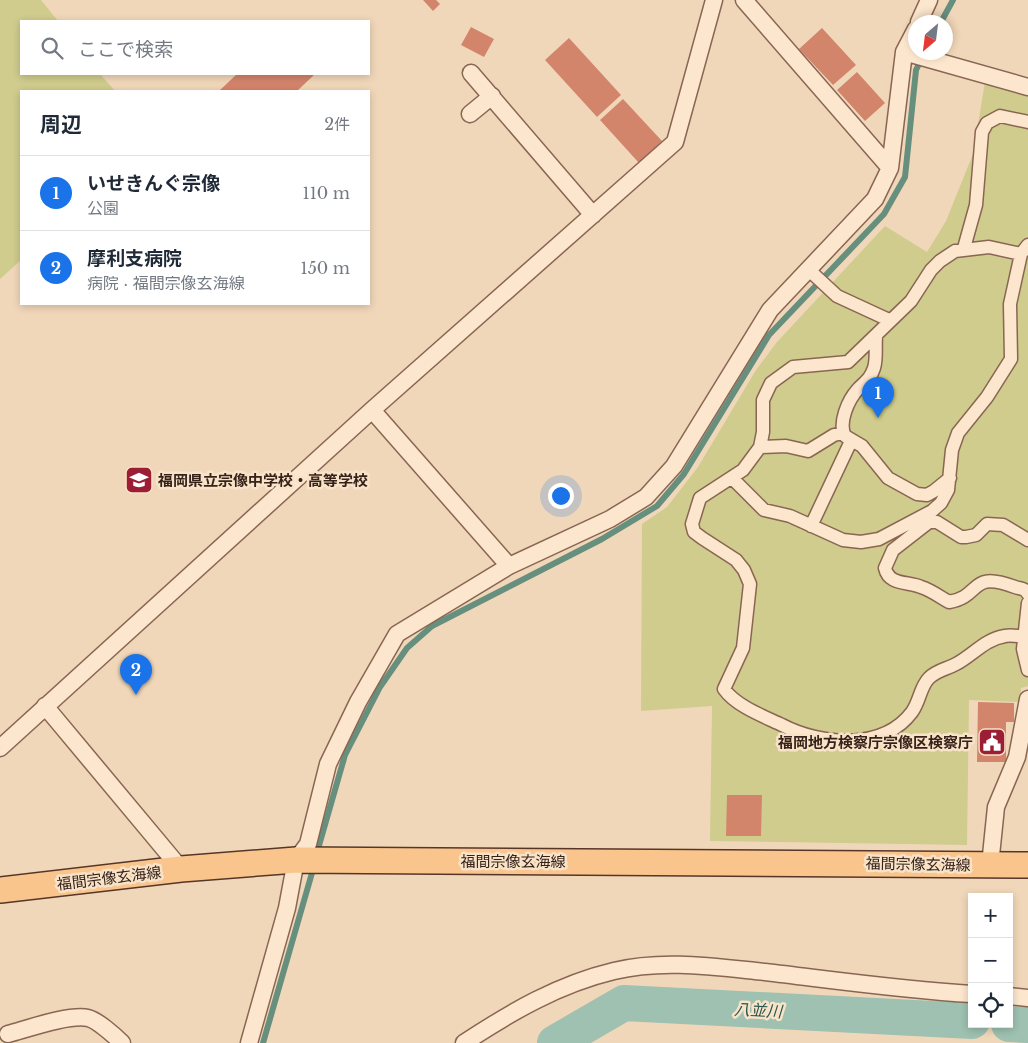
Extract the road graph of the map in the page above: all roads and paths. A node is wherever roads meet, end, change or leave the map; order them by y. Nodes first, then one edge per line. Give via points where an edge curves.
1 (714, 0) edge
2 (744, 0) edge
3 (929, 0) edge
4 (922, 15) edge
5 (908, 44) edge
6 (904, 52) junction
7 (472, 73) dead end
8 (1028, 87) edge
9 (492, 96) junction
10 (470, 114) dead end
11 (1028, 122) edge
12 (890, 168) junction
13 (593, 215) junction
14 (964, 248) junction
15 (1024, 250) edge
16 (809, 270) junction
17 (889, 320) junction
18 (876, 337) junction
19 (372, 410) junction
20 (847, 437) junction
21 (760, 447) junction
22 (732, 478) junction
23 (950, 478) junction
24 (811, 526) junction
25 (1028, 540) edge
26 (509, 566) junction
27 (1028, 594) edge
28 (1028, 603) edge
29 (1027, 637) edge
30 (1028, 670) edge
31 (1028, 699) edge
32 (45, 706) junction
33 (0, 748) edge
34 (296, 860) junction
35 (990, 865) junction
36 (1028, 865) edge
37 (181, 869) junction
38 (0, 890) edge
39 (968, 994) edge
40 (1013, 996) edge
41 (1028, 998) edge
42 (8, 1034) edge
43 (122, 1043) edge
44 (249, 1043) edge
45 (464, 1043) edge

1 - 13 street via 675,142
2 - 12 street
3 - 4 street
5 - 6 street
6 - 8 street
6 - 12 street
7 - 9 street
9 - 10 street
9 - 13 street
11 - 14 street via 1000,116 987,123 982,132 976,205
12 - 16 street via 876,199
13 - 19 street
14 - 15 street
14 - 17 street via 940,260 911,301
15 - 23 street via 1010,304 1010,359 987,397 958,433 952,450
16 - 17 street via 837,296
16 - 26 street via 770,310 674,466 646,497 610,519
17 - 18 street
18 - 20 street via 874,368 846,410
18 - 21 street via 848,362 793,366 776,378 763,400
19 - 26 street
19 - 32 street
20 - 21 street via 834,435 808,451 786,446
20 - 23 street via 862,446 888,478 917,494 934,491
20 - 24 street
21 - 22 street via 743,470
22 - 24 street via 764,510 790,516
22 - 29 street via 700,498 692,524 694,532 736,560 750,584 742,648 724,689 728,695 790,730 824,740 852,741 888,731 912,712 924,683 939,671 956,664 990,640 1007,635
23 - 24 street via 941,503 932,511 879,539 843,540
25 - 27 street via 999,523 987,524 976,535 966,538 937,522 929,522 893,550 885,568 890,578 920,586 949,602 962,599 980,582 994,580 1024,588
26 - 34 street via 397,634 358,702 328,764 308,844
28 - 29 street
29 - 30 street via 1023,649
31 - 35 street via 1017,757 996,807
32 - 33 street
32 - 37 street
34 - 35 main road, 福間宗像玄海線
34 - 37 main road, 福間宗像玄海線
34 - 44 street via 287,908
35 - 36 main road, 福間宗像玄海線
37 - 38 main road, 福間宗像玄海線
39 - 45 street via 693,965 643,967 581,981 532,1001
40 - 41 street
42 - 43 street via 57,1021 88,1018 114,1034

